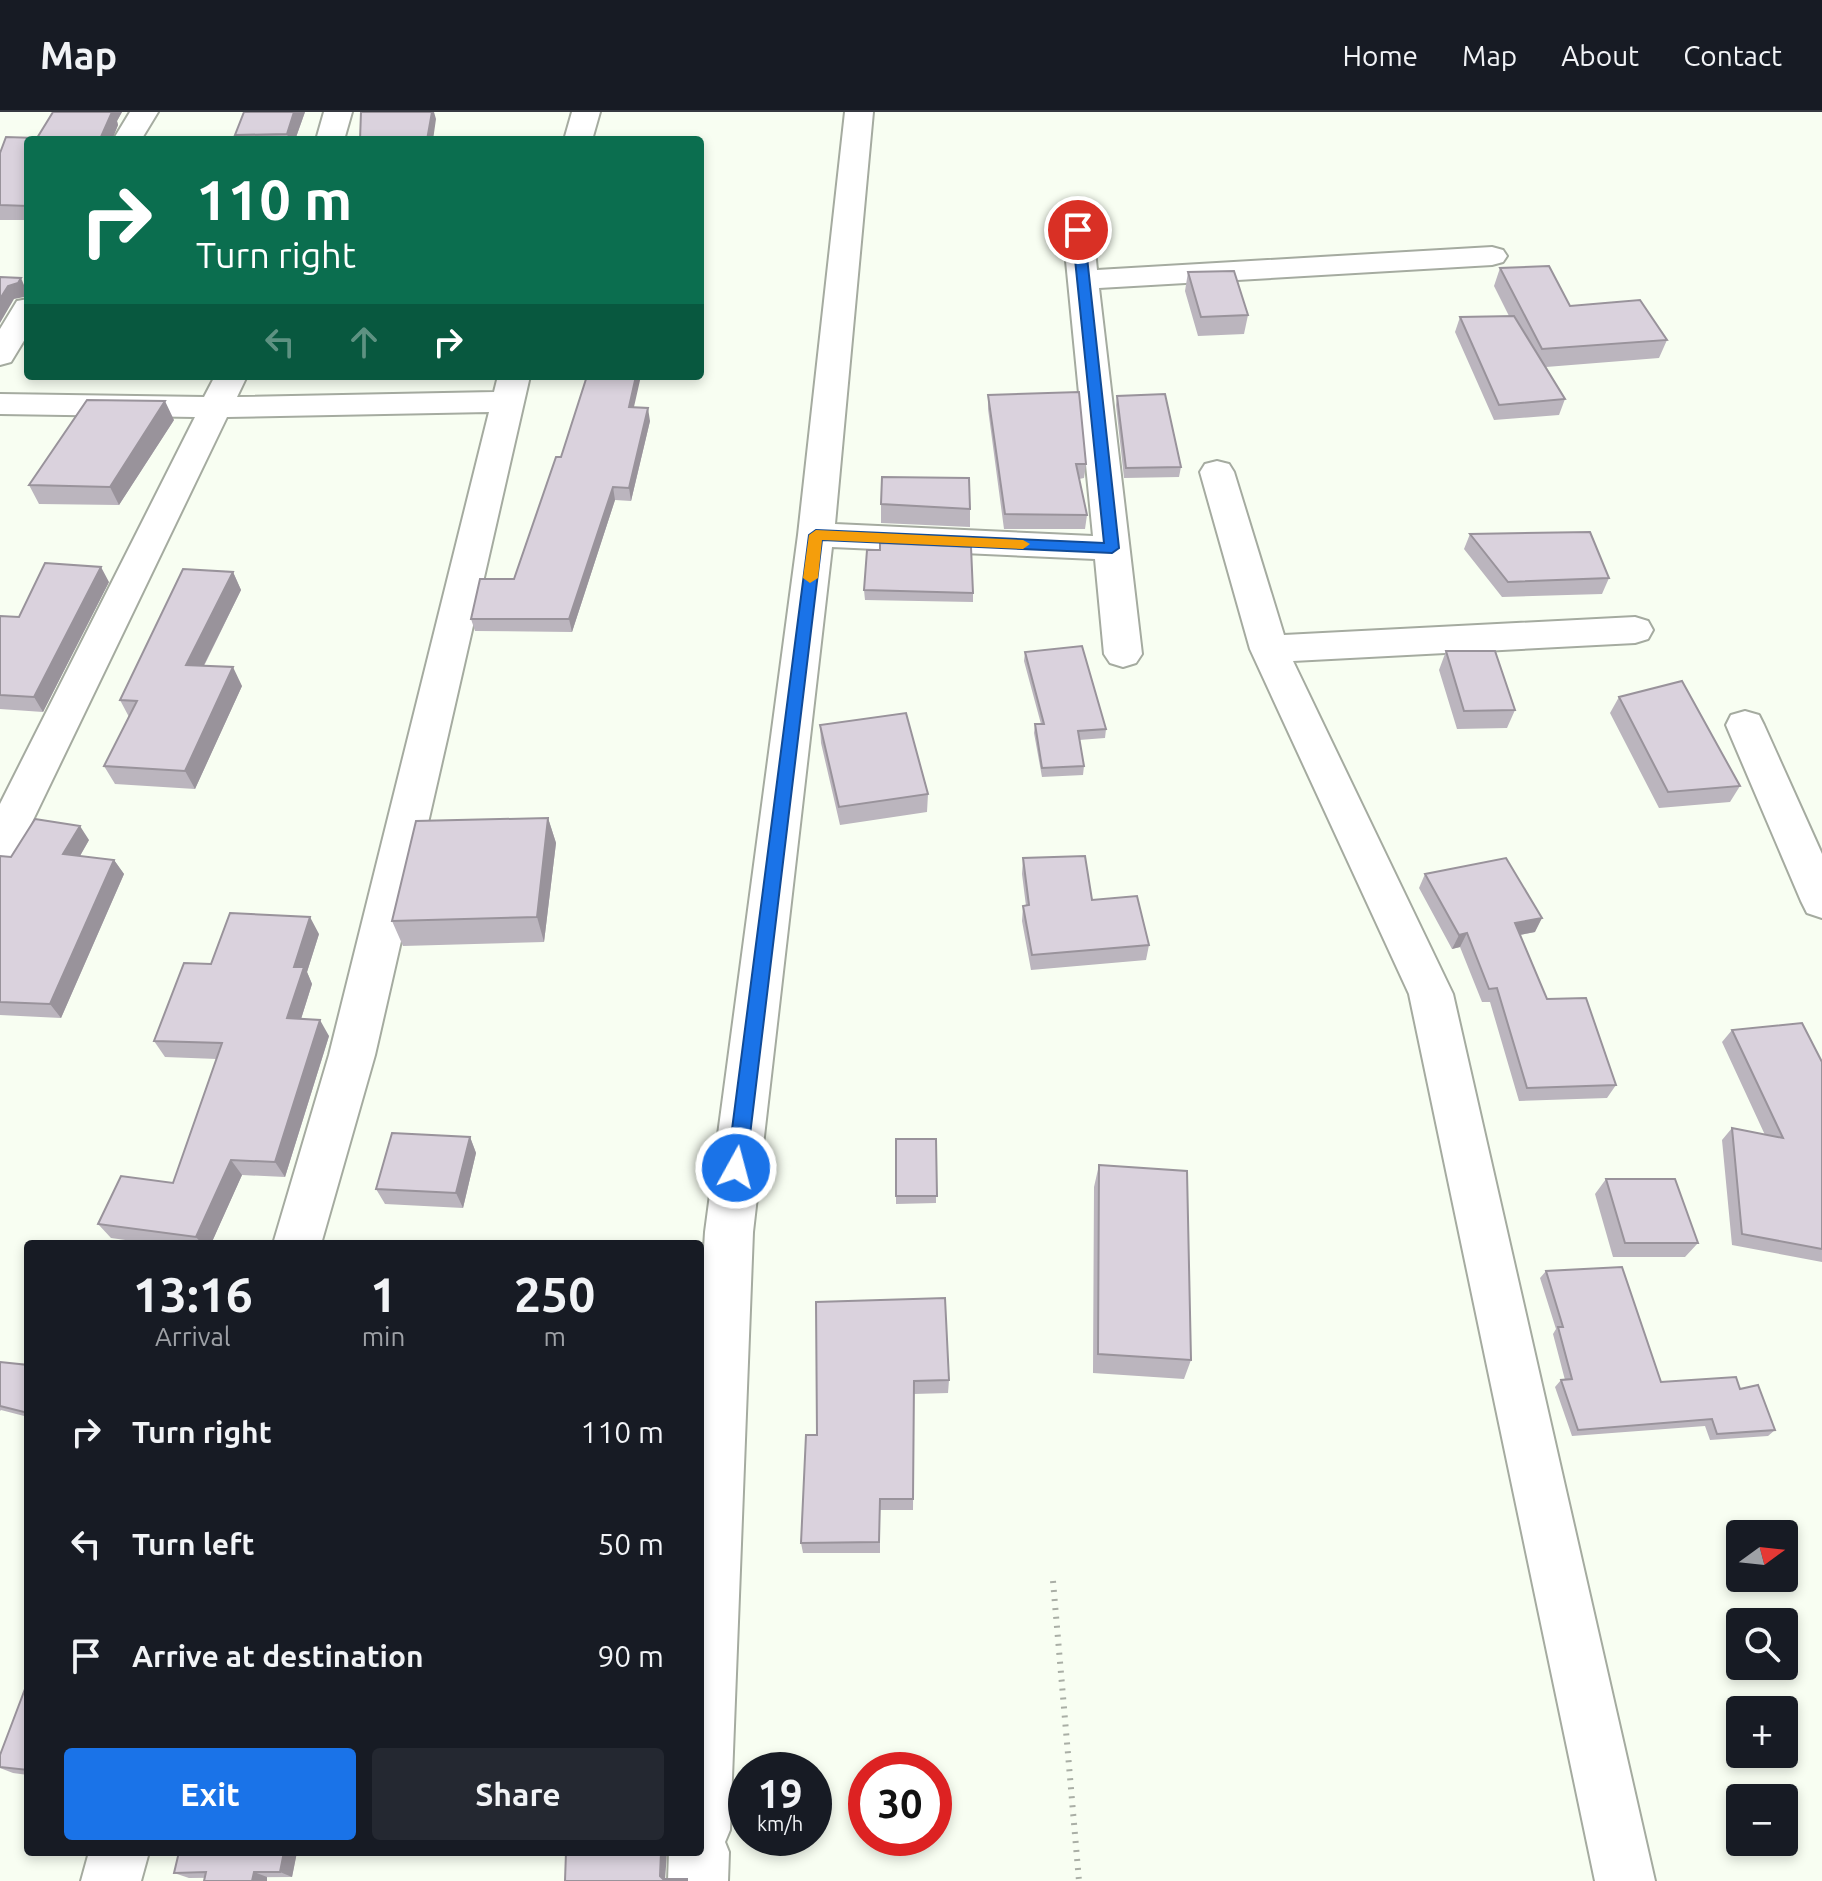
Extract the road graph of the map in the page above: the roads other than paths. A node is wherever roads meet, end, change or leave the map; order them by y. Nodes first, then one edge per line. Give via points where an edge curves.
1 (144, 112) edge
2 (338, 112) edge
3 (586, 112) edge
4 (859, 112) edge
5 (129, 136) edge
6 (331, 136) edge
7 (579, 136) edge
8 (1078, 230) dead end
9 (1492, 256) dead end
10 (1083, 280) junction
11 (24, 315) edge
12 (0, 355) edge
13 (510, 389) edge
14 (223, 392) edge
15 (0, 404) edge
16 (1217, 472) dead end
17 (816, 535) junction
18 (1112, 548) junction
19 (1635, 630) dead end
20 (1269, 649) junction
21 (1123, 654) dead end
22 (1745, 725) dead end
23 (0, 845) edge
24 (1822, 901) edge
25 (298, 1240) edge
26 (704, 1748) edge
27 (118, 1856) edge
28 (699, 1856) edge
29 (111, 1881) edge
30 (698, 1881) edge
31 (1625, 1881) edge

1 - 5 street
2 - 6 street
3 - 7 street
4 - 17 street
8 - 10 street
9 - 10 street
10 - 18 street
11 - 12 street
13 - 14 street
13 - 25 street via 352,1055
14 - 15 street
14 - 23 street
16 - 20 street
17 - 18 street
17 - 26 street via 729,1232
18 - 21 street
19 - 20 street
20 - 31 street via 1431,994
22 - 24 street
27 - 29 street
28 - 30 street

